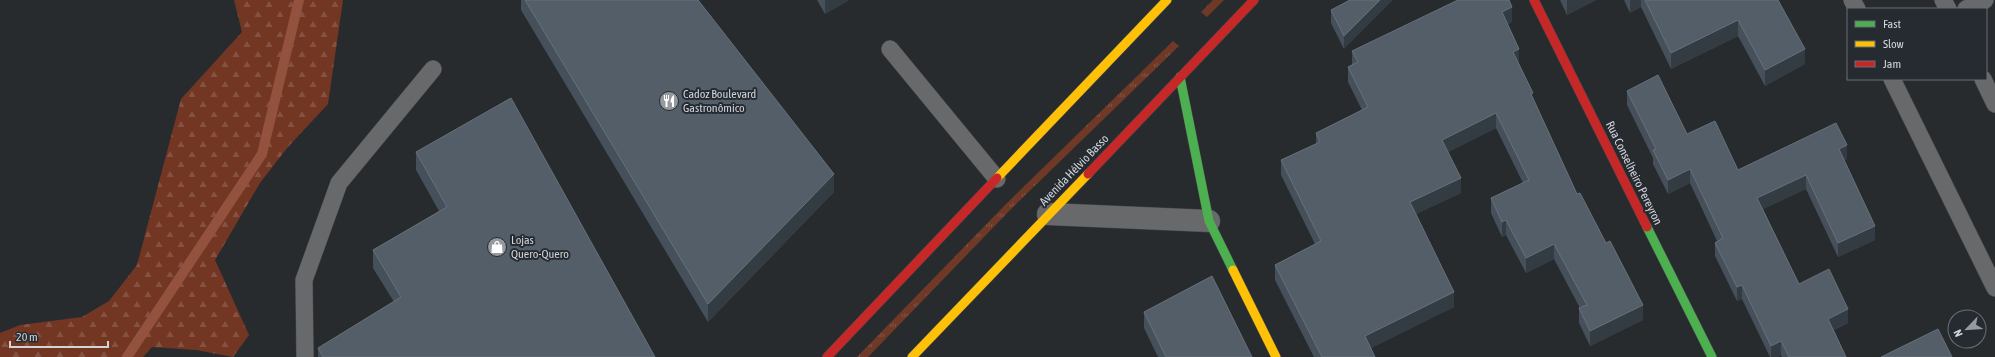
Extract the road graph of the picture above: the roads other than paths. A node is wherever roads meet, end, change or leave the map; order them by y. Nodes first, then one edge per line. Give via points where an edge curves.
1 (1167, 0) edge
2 (1254, 0) edge
3 (1534, 0) edge
4 (1985, 0) edge
5 (1968, 8) edge
6 (890, 49) dead end
7 (433, 69) dead end
8 (1180, 77) junction
9 (1892, 80) edge
10 (1983, 80) edge
11 (1995, 104) edge
12 (997, 179) junction
13 (1048, 214) junction
14 (1209, 220) junction
15 (1995, 288) edge
16 (305, 357) edge
17 (827, 357) edge
18 (912, 357) edge
19 (1276, 357) edge
20 (1712, 357) edge

1 - 12 main road
2 - 8 main road, Avenida Hélvio Basso
3 - 20 main road, Rua Conselheiro Pereyron
4 - 5 lane
6 - 12 lane
7 - 16 lane via 339,183 304,280
8 - 13 main road, Avenida Hélvio Basso
8 - 14 main road
9 - 15 lane
10 - 11 lane
12 - 17 main road
13 - 14 street
13 - 18 main road, Avenida Hélvio Basso
14 - 19 main road

